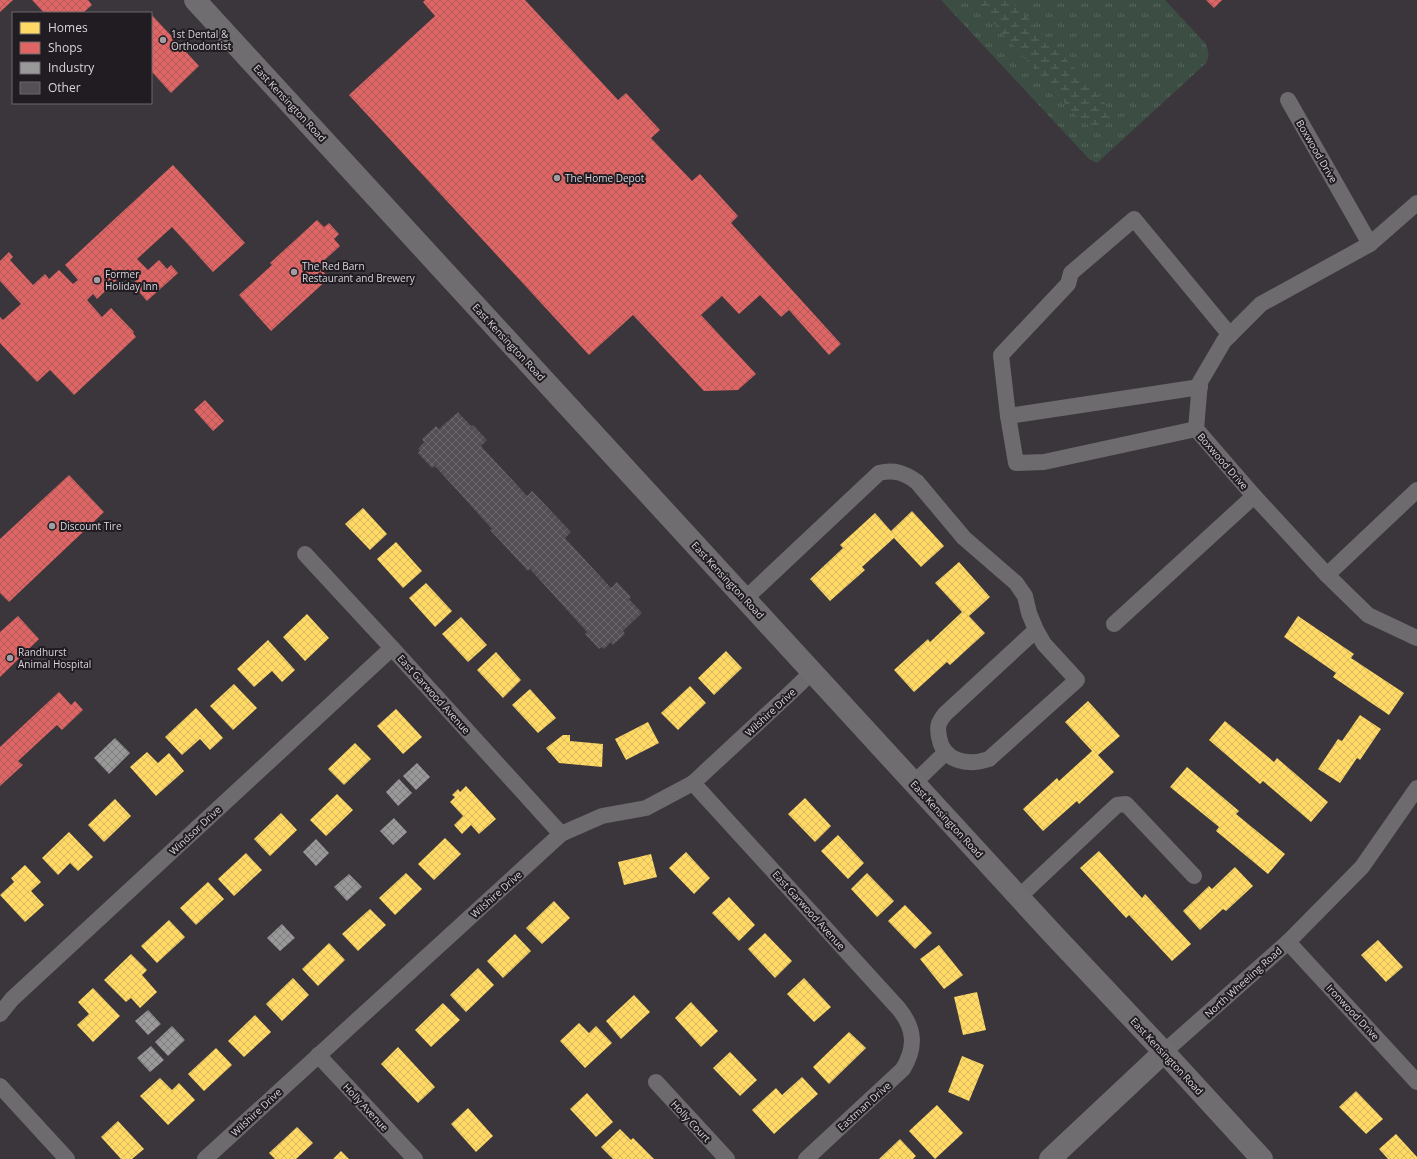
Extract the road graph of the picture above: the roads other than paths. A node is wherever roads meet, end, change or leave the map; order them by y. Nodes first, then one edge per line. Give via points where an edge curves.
1 (195, 0) edge
2 (1288, 100) dead end
3 (1417, 203) edge
4 (1370, 244) junction
5 (1230, 335) junction
6 (1200, 387) junction
7 (1008, 416) junction
8 (1196, 429) junction
9 (1417, 490) edge
10 (1254, 496) junction
11 (306, 554) dead end
12 (1327, 575) junction
13 (745, 599) junction
14 (1114, 624) dead end
15 (1036, 630) junction
16 (1417, 638) edge
17 (392, 648) junction
18 (812, 672) junction
19 (945, 753) junction
20 (692, 783) junction
21 (914, 783) junction
22 (1417, 788) edge
23 (561, 834) junction
24 (1194, 876) dead end
25 (1019, 897) junction
26 (1288, 942) junction
27 (0, 1014) edge
28 (912, 1045) joint
29 (1164, 1052) junction
30 (318, 1055) junction
31 (656, 1082) dead end
32 (1417, 1082) edge
33 (0, 1086) edge
34 (67, 1159) edge
35 (205, 1159) edge
36 (414, 1159) edge
37 (726, 1159) edge
38 (806, 1159) edge
39 (1050, 1159) edge
40 (1262, 1159) edge

1 - 13 main road, East Kensington Road
2 - 4 street, Boxwood Drive
3 - 4 street, Boxwood Drive
4 - 5 street, Boxwood Drive via 1261,304
5 - 6 street, Boxwood Drive via 1200,382
5 - 7 street via 1134,219 1071,273 1068,284 1001,355
6 - 7 street
6 - 8 street, Boxwood Drive
7 - 8 street via 1016,463 1044,462
8 - 10 street, Boxwood Drive
9 - 12 street
10 - 12 street, Boxwood Drive
10 - 14 street
11 - 17 street, East Garwood Avenue
12 - 16 street, Boxwood Drive via 1368,614
13 - 15 street via 879,473 888,471 908,474 964,538 1016,583 1025,596
13 - 18 main road, East Kensington Road
15 - 19 street via 939,722 939,741
15 - 19 street via 1044,644 1077,680 989,759 970,763 959,761
17 - 23 street, East Garwood Avenue
17 - 27 street, Windsor Drive via 12,999
18 - 20 street, Wilshire Drive
18 - 21 main road, East Kensington Road
19 - 21 street
20 - 23 street, Wilshire Drive via 646,808 602,816
20 - 28 street, East Garwood Avenue via 899,1009 910,1027
21 - 25 main road, East Kensington Road
22 - 26 street, North Wheeling Road via 1362,867
23 - 30 street, Wilshire Drive
24 - 25 street via 1126,804 1117,805
25 - 29 main road, East Kensington Road
26 - 29 street, North Wheeling Road
26 - 32 street, Ironwood Drive
28 - 38 street, Eastman Drive via 908,1061 896,1076
29 - 39 main road, North Wheeling Road
29 - 40 main road, East Kensington Road
30 - 35 street, Wilshire Drive
30 - 36 street, Holly Avenue
31 - 37 street, Holly Court
33 - 34 street

